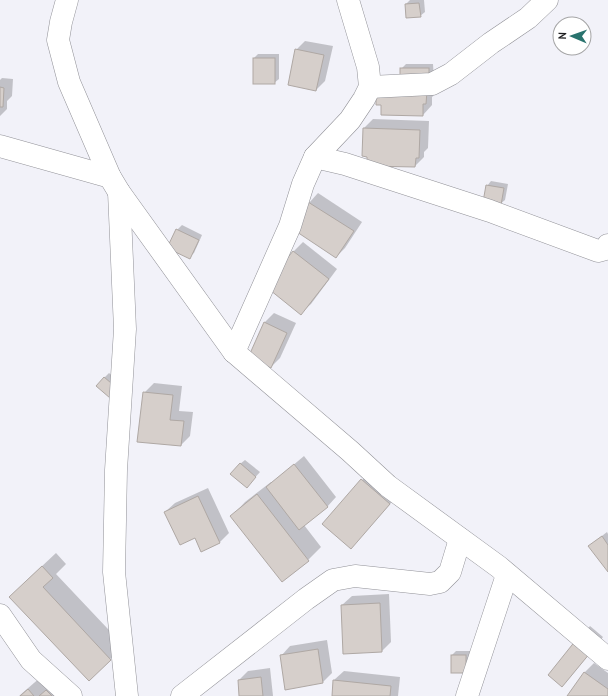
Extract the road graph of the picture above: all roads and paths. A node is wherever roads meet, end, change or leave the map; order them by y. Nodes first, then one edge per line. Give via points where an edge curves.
1 (67, 0) edge
2 (348, 0) edge
3 (547, 0) edge
4 (370, 88) junction
5 (0, 146) edge
6 (315, 157) junction
7 (114, 184) junction
8 (608, 244) edge
9 (234, 352) junction
10 (460, 539) junction
11 (507, 575) junction
12 (0, 615) edge
13 (608, 659) edge
14 (71, 696) edge
15 (127, 696) edge
16 (182, 696) edge
17 (467, 696) edge

1 - 7 street via 58,40 69,82
2 - 4 street via 368,67
3 - 4 street via 528,18 491,42 451,74 432,84
4 - 6 street via 350,120
5 - 7 street
6 - 8 street via 345,164 490,211 598,251 606,249
6 - 9 street via 303,184 290,226
7 - 9 street
7 - 15 street via 125,329 116,470 114,572
9 - 10 street via 388,486
10 - 11 street
10 - 16 street via 450,572 440,582 430,584 355,576 334,580
11 - 13 street
11 - 17 street
12 - 14 street via 31,660

